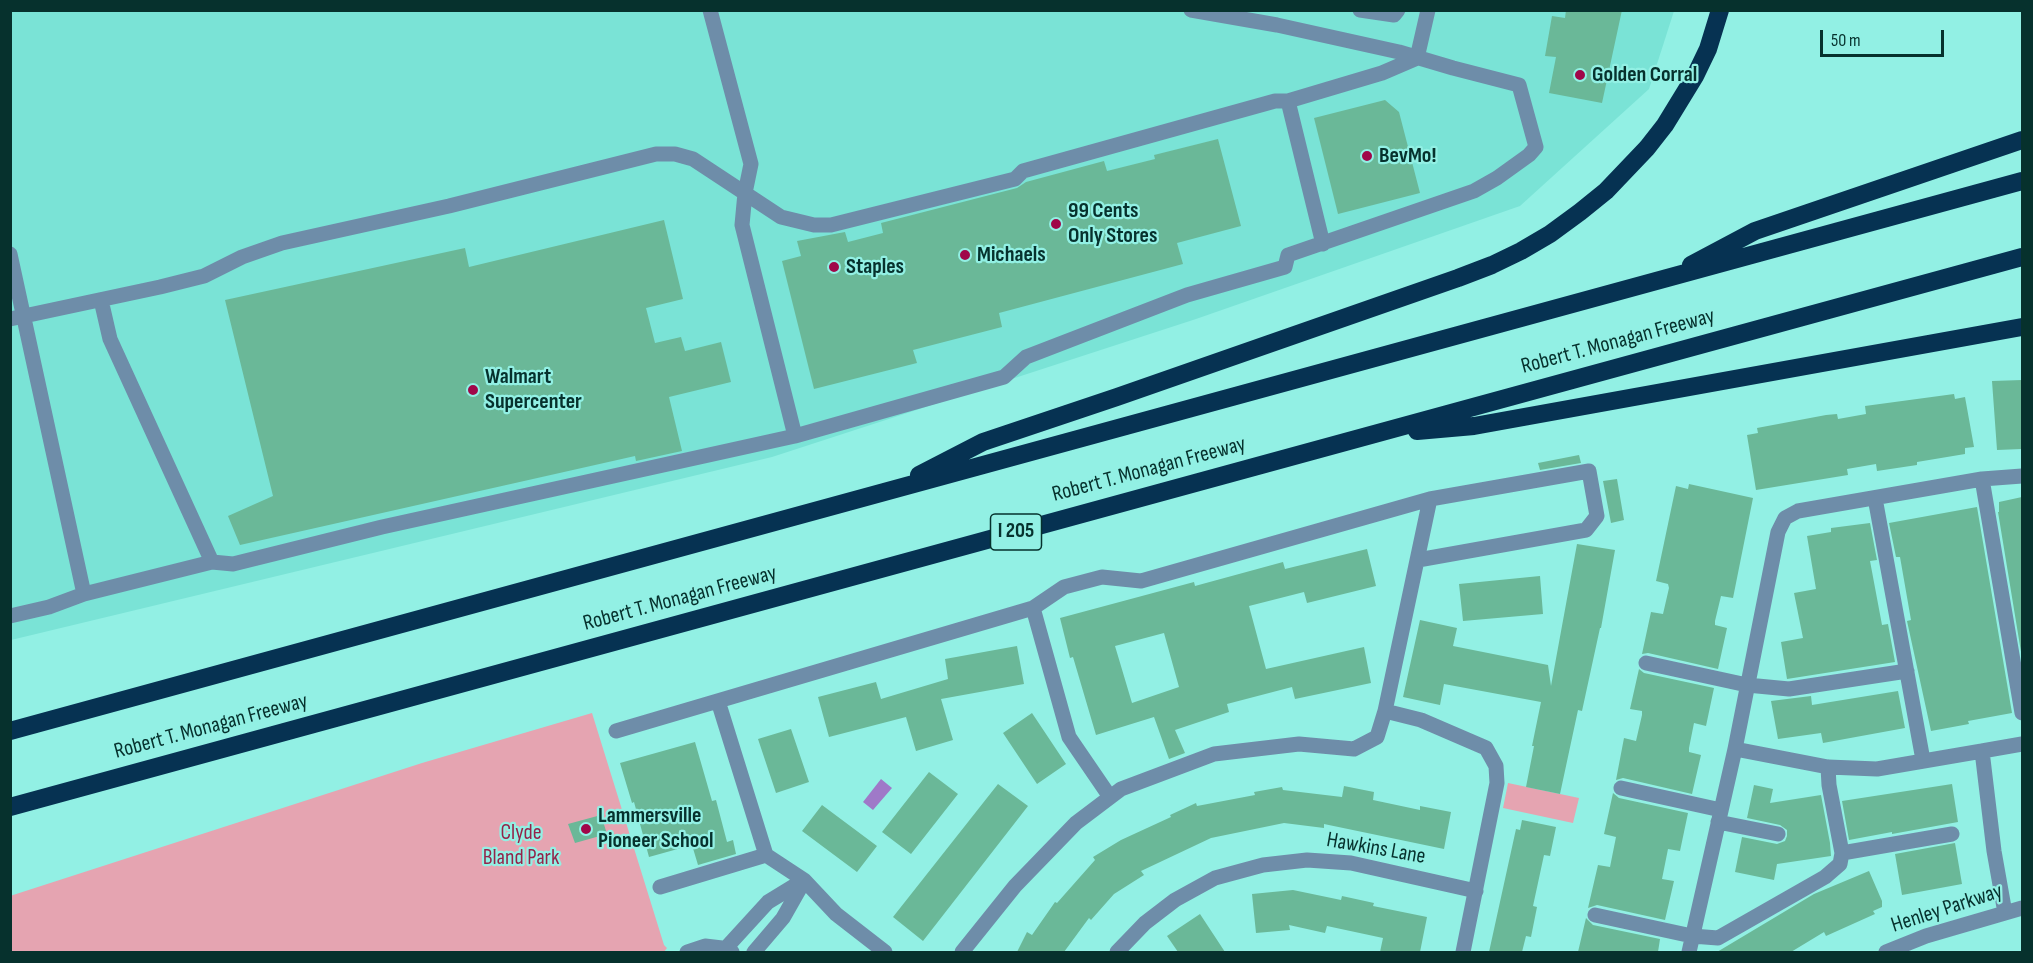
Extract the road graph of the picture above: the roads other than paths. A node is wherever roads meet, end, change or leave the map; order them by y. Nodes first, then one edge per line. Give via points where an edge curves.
1 (710, 10) edge
2 (1360, 10) edge
3 (1398, 10) edge
4 (1428, 10) edge
5 (1720, 10) edge
6 (1201, 12) edge
7 (1417, 58) junction
8 (1288, 101) junction
9 (2022, 140) edge
10 (2022, 181) edge
11 (745, 193) junction
12 (1323, 243) junction
13 (10, 254) edge
14 (2022, 257) edge
15 (1661, 280) junction
16 (101, 300) junction
17 (17, 318) edge
18 (2022, 327) edge
19 (1370, 435) junction
20 (795, 436) junction
21 (2022, 476) edge
22 (1982, 479) junction
23 (885, 492) junction
24 (1875, 498) junction
25 (1430, 499) junction
26 (1418, 560) junction
27 (212, 562) junction
28 (84, 594) junction
29 (1033, 608) junction
30 (10, 616) edge
31 (1646, 663) dead end
32 (1907, 671) junction
33 (1747, 685) junction
34 (718, 701) junction
35 (1385, 711) junction
36 (2022, 713) edge
37 (10, 731) edge
38 (616, 731) dead end
39 (2022, 744) edge
40 (1735, 748) junction
41 (1982, 751) junction
42 (1923, 760) junction
43 (1828, 767) junction
44 (1621, 788) dead end
45 (1110, 797) junction
46 (10, 807) edge
47 (1720, 816) junction
48 (1778, 834) dead end
49 (1952, 834) dead end
50 (1842, 853) junction
51 (766, 855) junction
52 (804, 880) junction
53 (660, 887) dead end
54 (1476, 891) junction
55 (2022, 908) edge
56 (2005, 912) junction
57 (1594, 915) dead end
58 (1692, 936) junction
59 (1125, 949) edge
60 (729, 951) edge
61 (687, 952) edge
62 (754, 952) edge
63 (885, 952) edge
64 (962, 952) edge
65 (1463, 952) edge
66 (1689, 952) edge
67 (1886, 952) edge

1 - 11 street via 751,164
2 - 3 street via 1394,15
4 - 7 street
5 - 23 highway via 1708,49 1665,125 1606,191 1550,234 1492,265 1447,282 983,442
6 - 7 street
7 - 8 street via 1382,73
7 - 12 street via 1519,85 1536,147 1474,191
8 - 11 street via 1275,101 1023,171 1015,179 831,225 781,217
8 - 12 street
9 - 15 highway via 1755,231
10 - 15 highway
11 - 16 street via 693,159 656,154 282,243 204,276
11 - 20 street via 742,225
12 - 20 street via 1288,255 1285,267 1187,295 1026,357 1004,377
13 - 17 street
14 - 19 highway, Robert T. Monagan Freeway / I 205
15 - 23 highway
16 - 17 street
16 - 27 street via 110,339
17 - 28 street
18 - 19 highway via 1474,426
19 - 46 highway, Robert T. Monagan Freeway / I 205
20 - 27 street via 233,564
21 - 22 street
22 - 24 street
22 - 36 street
23 - 37 highway
24 - 32 street
24 - 33 street via 1798,511 1785,518 1778,532
25 - 26 street
25 - 26 street via 1589,471 1597,516 1586,530
25 - 29 street via 1141,582 1102,577 1064,587
26 - 35 street
27 - 28 street
28 - 30 street
29 - 34 street
29 - 45 street via 1069,737
31 - 33 street
32 - 33 street via 1789,689
32 - 42 street
33 - 40 street
34 - 38 street
34 - 51 street
35 - 45 street via 1377,737 1354,748 1299,744 1214,754 1121,789
35 - 54 street via 1421,720 1486,748 1496,766 1497,783
39 - 41 street
40 - 43 street
40 - 47 street
41 - 42 street
41 - 56 street
42 - 43 street via 1876,769
43 - 50 street
44 - 47 street
45 - 64 street via 1076,823 1015,886
47 - 48 street
47 - 58 street
49 - 50 street
50 - 58 street via 1840,864 1825,877 1718,938
51 - 52 street
51 - 53 street
52 - 60 street via 768,902
52 - 62 street via 783,918
52 - 63 street via 836,914
54 - 59 street, Hawkins Lane via 1350,863 1307,860 1263,865 1215,878 1175,900 1145,923
54 - 65 street
55 - 56 street, Henley Parkway
56 - 67 street, Henley Parkway
57 - 58 street
58 - 66 street
60 - 61 street via 705,946

